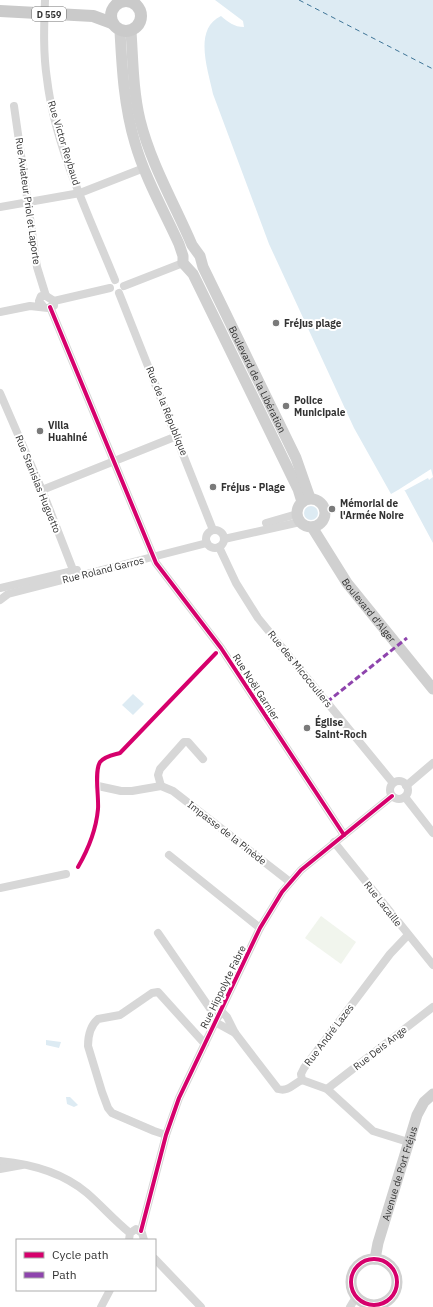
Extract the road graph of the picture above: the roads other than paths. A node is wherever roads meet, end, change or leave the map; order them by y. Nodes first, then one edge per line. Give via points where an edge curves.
1 (45, 0) edge
2 (133, 1) edge
3 (118, 4) edge
4 (2, 12) edge
5 (45, 14) junction
6 (93, 16) junction
7 (121, 28) junction
8 (14, 106) dead end
9 (144, 168) junction
10 (80, 193) junction
11 (28, 203) junction
12 (0, 207) edge
13 (196, 251) junction
14 (201, 262) junction
15 (185, 263) junction
16 (115, 280) junction
17 (110, 288) junction
18 (122, 289) junction
19 (46, 302) junction
20 (0, 312) edge
21 (0, 393) edge
22 (177, 436) junction
23 (113, 462) junction
24 (42, 490) junction
25 (306, 500) junction
26 (298, 518) junction
27 (312, 527) junction
28 (213, 530) junction
29 (223, 536) junction
30 (207, 541) junction
31 (219, 547) junction
32 (151, 555) junction
33 (74, 574) junction
34 (0, 588) edge
35 (0, 600) edge
36 (433, 690) edge
37 (203, 759) dead end
38 (433, 764) edge
39 (393, 783) junction
40 (98, 786) dead end
41 (161, 786) junction
42 (406, 786) junction
43 (392, 796) junction
44 (405, 797) junction
45 (433, 833) edge
46 (344, 835) junction
47 (334, 842) junction
48 (169, 855) dead end
49 (66, 874) dead end
50 (290, 882) junction
51 (0, 888) edge
52 (260, 928) junction
53 (158, 933) dead end
54 (408, 935) junction
55 (433, 965) edge
56 (433, 1007) edge
57 (218, 1017) junction
58 (235, 1033) junction
59 (205, 1044) junction
60 (302, 1080) junction
61 (327, 1089) junction
62 (433, 1094) edge
63 (166, 1134) junction
64 (408, 1142) junction
65 (0, 1155) edge
66 (0, 1161) edge
67 (10, 1161) junction
68 (23, 1165) junction
69 (0, 1169) edge
70 (141, 1231) junction
71 (129, 1237) edge
72 (144, 1239) edge
73 (375, 1259) junction
74 (156, 1260) edge
75 (109, 1291) edge
76 (353, 1302) edge
77 (392, 1304) edge
78 (101, 1307) edge
79 (201, 1307) edge

1 - 5 street, Rue Victor Reybaud
2 - 3 main road
2 - 7 main road via 139,8 139,25
3 - 6 main road, D 559
3 - 7 main road via 110,15
4 - 5 main road, D 559
5 - 6 main road, D 559
5 - 10 street, Rue Victor Reybaud via 45,60 50,100 62,144
6 - 7 main road, D 559
7 - 9 main road, Boulevard de la Libération via 126,105
7 - 13 main road via 146,141 162,182
8 - 11 street, Rue Aviateur Priol et Laporte
9 - 10 street
9 - 15 main road, Boulevard de la Libération
10 - 11 street
10 - 16 street, Rue Victor Reybaud
11 - 12 street
11 - 19 street, Rue Aviateur Priol et Laporte via 37,267
13 - 14 main road
13 - 15 main road via 188,251
14 - 15 main road via 196,268
14 - 25 main road, Boulevard de la Libération via 296,458
15 - 18 street
15 - 25 main road, Boulevard de la Libération via 193,274 298,490
16 - 17 street via 111,282
16 - 18 street via 121,280
17 - 18 street via 115,293
17 - 19 street
18 - 22 street, Rue de la République
19 - 20 street
19 - 23 street, Rue Aviateur Priol et Laporte
21 - 24 street, Rue Stanislas Huguetto
22 - 23 street
22 - 28 street, Rue de la République
23 - 24 street
23 - 32 street, Rue Aviateur Priol et Laporte
24 - 33 street, Rue Stanislas Huguetto
25 - 26 main road via 298,507
25 - 27 main road via 321,503 325,514 320,523
26 - 27 main road via 306,526
26 - 29 street
27 - 36 main road, Boulevard d'Alger via 347,583
28 - 29 street
28 - 30 street via 209,533
29 - 31 street via 223,544
30 - 31 street via 212,547
30 - 32 street, Rue Roland Garros
31 - 39 street, Rue des Micocouliers via 236,583 258,618
32 - 33 street, Rue Roland Garros
32 - 46 street, Rue Noël Garnier via 160,571 221,648
33 - 34 street, Rue Roland Garros
33 - 35 street, Rue Roland Garros via 8,594
37 - 41 street via 188,742 184,742 160,769 158,775
38 - 42 street
39 - 42 street via 400,781
39 - 43 street via 390,791
40 - 41 street via 132,791
41 - 50 street, Impasse de la Pinède via 173,791
42 - 44 street via 408,790
43 - 44 street via 399,799
43 - 46 street, Rue Hippolyte Fabre
44 - 45 street
46 - 47 street, Rue Hippolyte Fabre
47 - 50 street, Rue Hippolyte Fabre
47 - 54 street, Rue Lacaille
48 - 52 street
49 - 51 street
50 - 52 street, Rue Hippolyte Fabre
52 - 57 street, Rue Hippolyte Fabre
53 - 57 street
54 - 55 street, Rue Lacaille
54 - 60 street, Rue André Lazes via 390,954 304,1068
56 - 61 street, Rue Deis Ange
57 - 58 street, Rue André Lazes
57 - 58 street, Rue André Lazes via 227,1017
57 - 59 street, Rue Hippolyte Fabre
58 - 60 street, Rue André Lazes via 278,1089 290,1088
59 - 63 street, Rue Hippolyte Fabre via 179,1098
59 - 63 street via 158,992 152,993 120,1015 98,1019 91,1028 88,1046 108,1108 117,1116
60 - 61 street
61 - 64 street via 373,1130
62 - 64 main road, Avenue de Port Fréjus via 421,1106
63 - 70 street, Rue Hippolyte Fabre
64 - 73 main road, Avenue de Port Fréjus
65 - 67 street
66 - 67 street
67 - 68 street
68 - 69 street
68 - 71 street via 55,1172 72,1182
70 - 71 street via 134,1230
70 - 72 street
73 - 76 main road via 362,1262 353,1272 350,1280
73 - 77 main road via 384,1261 396,1275 397,1284
74 - 79 street
75 - 78 street
76 - 77 main road via 375,1306

